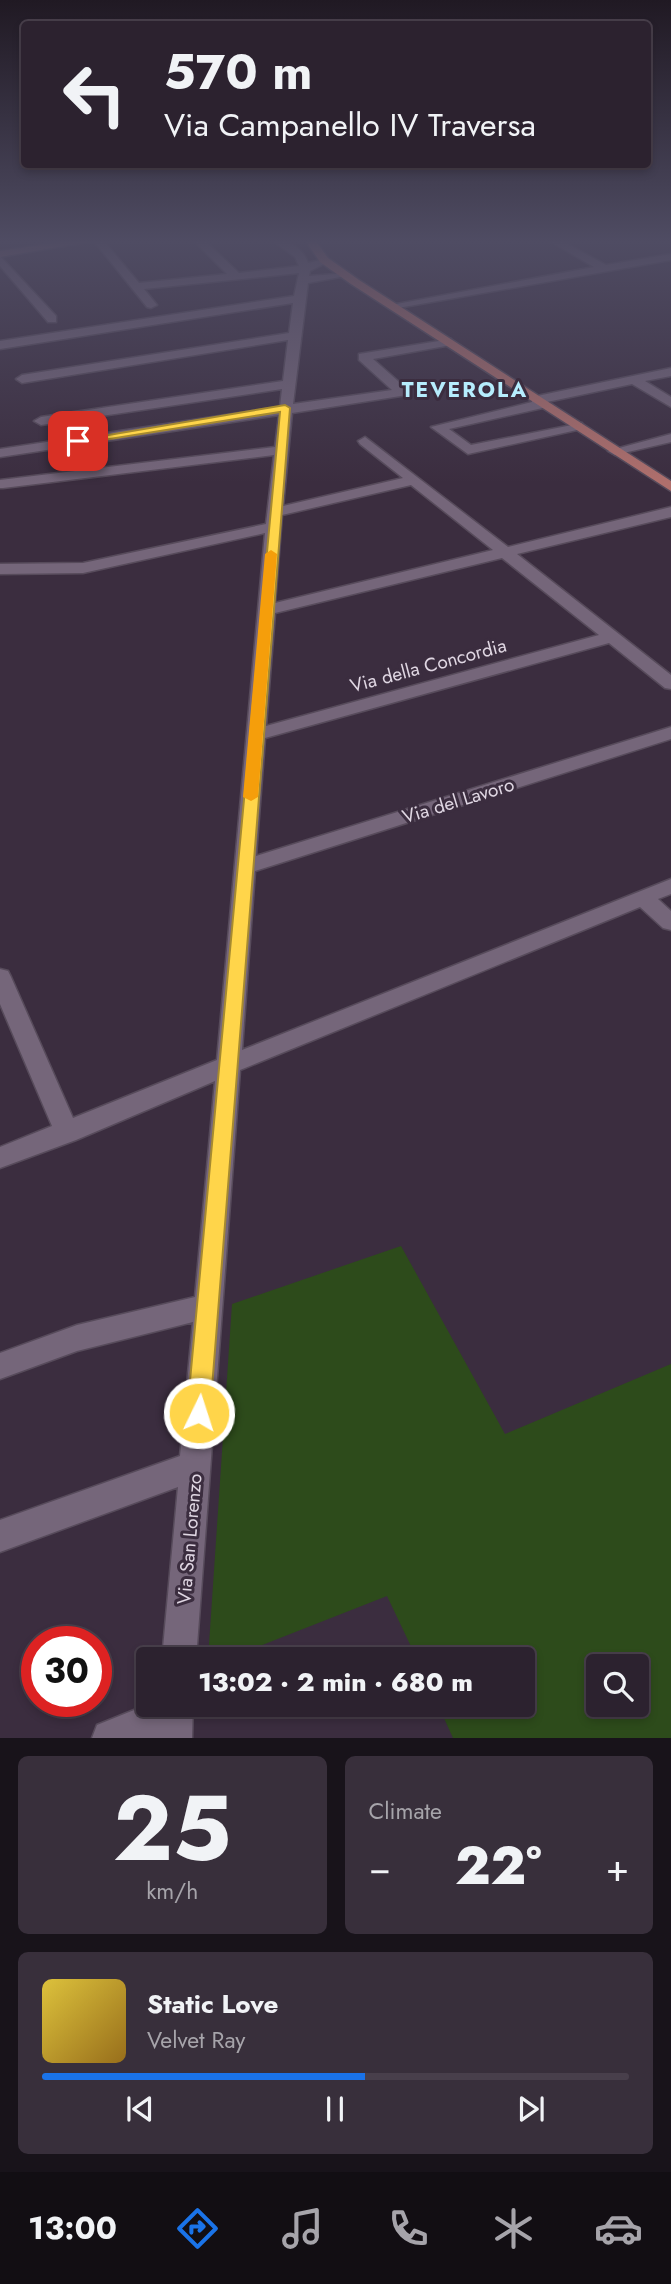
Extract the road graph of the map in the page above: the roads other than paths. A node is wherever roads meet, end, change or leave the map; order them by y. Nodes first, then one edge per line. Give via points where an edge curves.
1 (155, 321) edge
2 (295, 321) edge
3 (416, 321) edge
4 (293, 336) junction
5 (447, 342) junction
6 (0, 345) edge
7 (671, 372) edge
8 (22, 379) dead end
9 (634, 380) junction
10 (288, 384) junction
11 (540, 402) junction
12 (671, 403) edge
13 (285, 408) junction
14 (41, 421) dead end
15 (577, 426) junction
16 (671, 438) edge
17 (365, 441) dead end
18 (281, 450) junction
19 (615, 451) junction
20 (0, 453) edge
21 (414, 480) junction
22 (3, 484) dead end
23 (671, 488) edge
24 (671, 512) edge
25 (274, 520) junction
26 (505, 552) junction
27 (0, 569) edge
28 (266, 610) junction
29 (611, 637) junction
30 (671, 684) edge
31 (671, 733) edge
32 (256, 735) junction
33 (245, 867) junction
34 (671, 886) edge
35 (643, 897) junction
36 (671, 923) edge
37 (0, 977) edge
38 (227, 1065) junction
39 (67, 1133) junction
40 (0, 1158) edge
41 (207, 1306) junction
42 (0, 1366) edge
43 (195, 1466) junction
44 (0, 1536) edge
45 (180, 1647) edge
46 (175, 1718) edge
47 (110, 1738) edge

1 - 6 street
2 - 4 street, Via San Lorenzo
3 - 5 main road
4 - 8 street
4 - 10 street, Via San Lorenzo
5 - 11 main road
5 - 13 street via 363,357 402,392
7 - 9 street
9 - 11 street
9 - 12 street
10 - 13 street, Via San Lorenzo
10 - 14 street
11 - 15 main road
11 - 15 street via 438,427 473,450
13 - 18 street, Via San Lorenzo
13 - 20 street
15 - 19 main road
16 - 19 street
17 - 21 street
18 - 22 street
18 - 25 street, Via San Lorenzo
19 - 23 main road
21 - 25 street
21 - 26 street
24 - 26 street
25 - 27 street via 83,568
25 - 28 street, Via San Lorenzo
26 - 28 street
26 - 29 street
28 - 32 street, Via San Lorenzo
29 - 30 street
29 - 32 street, Via della Concordia
31 - 33 street, Via del Lavoro
32 - 33 street, Via San Lorenzo
33 - 38 street, Via San Lorenzo
34 - 35 street
35 - 36 street
35 - 38 street
37 - 39 street
38 - 39 street
38 - 41 street, Via San Lorenzo
39 - 40 street
41 - 42 street via 77,1338
41 - 43 street, Via San Lorenzo
43 - 44 street
43 - 45 street, Via San Lorenzo
46 - 47 street

